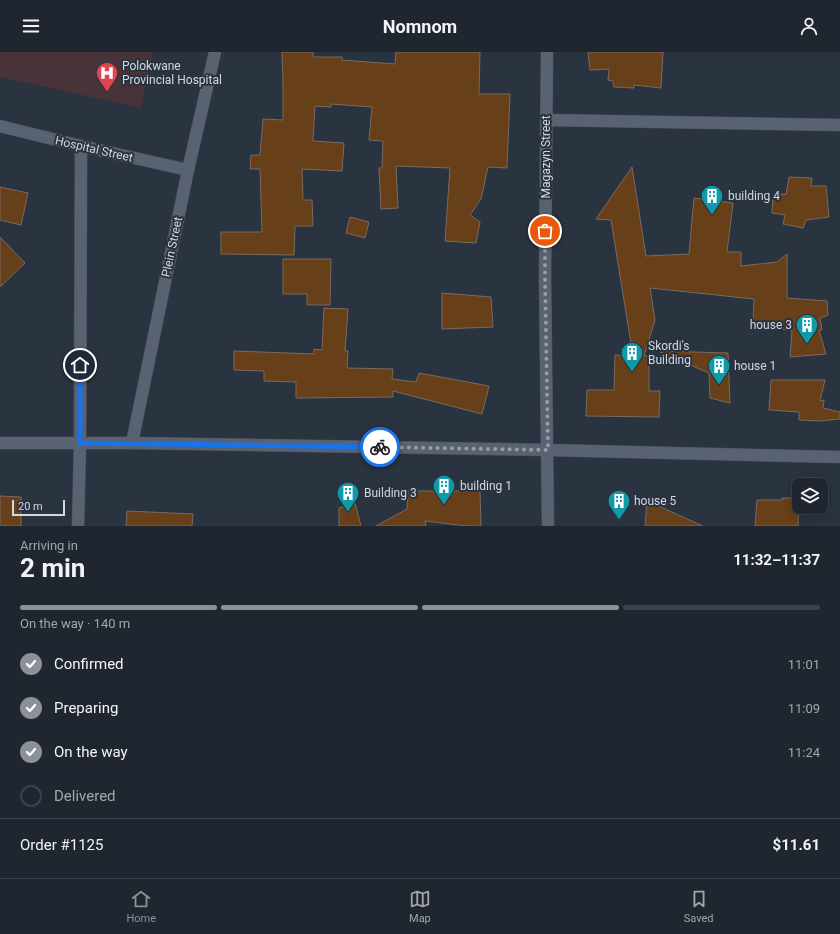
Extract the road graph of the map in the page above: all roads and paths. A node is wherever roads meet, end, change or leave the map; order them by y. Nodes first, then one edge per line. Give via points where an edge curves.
1 (215, 52) edge
2 (547, 52) edge
3 (546, 120) junction
4 (840, 125) edge
5 (0, 126) edge
6 (81, 146) junction
7 (188, 170) junction
8 (0, 443) edge
9 (80, 443) junction
10 (132, 444) junction
11 (548, 450) junction
12 (840, 457) edge
13 (78, 526) edge
14 (548, 526) edge

1 - 7 street, Plein Street
2 - 3 street, Magazyn Street
3 - 4 street
3 - 11 street, Magazyn Street
5 - 6 street, Hospital Street
6 - 7 street, Hospital Street
6 - 9 street
7 - 10 street, Plein Street
8 - 9 street
9 - 10 street
9 - 13 street
10 - 11 street
11 - 12 street
11 - 14 street, Magazyn Street

